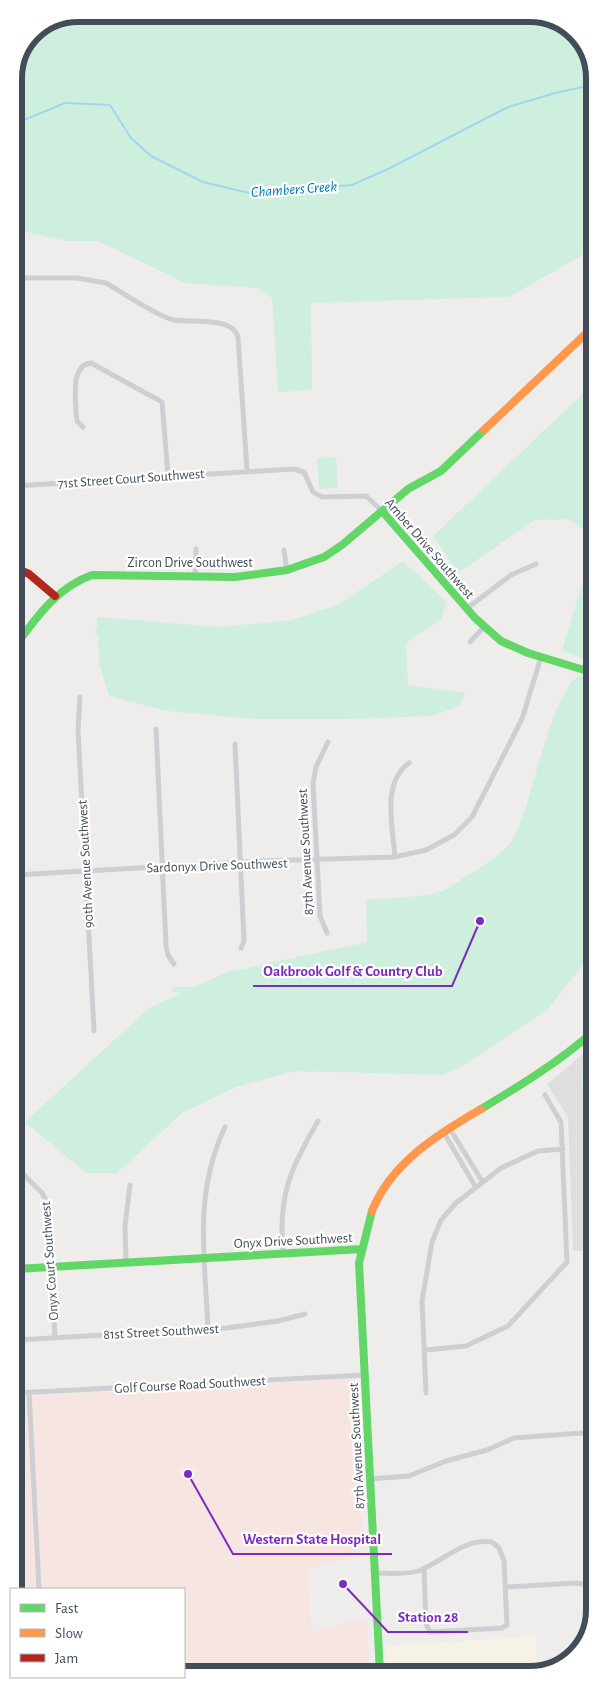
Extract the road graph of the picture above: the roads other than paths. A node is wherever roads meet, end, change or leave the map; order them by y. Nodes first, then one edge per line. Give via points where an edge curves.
1 (23, 278) edge
2 (586, 334) edge
3 (83, 427) dead end
4 (247, 470) junction
5 (168, 475) junction
6 (23, 485) edge
7 (382, 511) junction
8 (196, 549) dead end
9 (284, 550) dead end
10 (536, 564) dead end
11 (287, 570) junction
12 (23, 571) edge
13 (196, 578) junction
14 (55, 596) junction
15 (466, 609) junction
16 (484, 627) junction
17 (23, 636) edge
18 (470, 642) dead end
19 (541, 657) junction
20 (586, 671) edge
21 (80, 697) dead end
22 (156, 729) dead end
23 (328, 742) dead end
24 (235, 744) dead end
25 (409, 763) dead end
26 (395, 857) junction
27 (318, 861) junction
28 (240, 862) junction
29 (163, 867) junction
30 (85, 871) junction
31 (22, 875) edge
32 (327, 933) dead end
33 (241, 948) dead end
34 (174, 964) dead end
35 (94, 1031) dead end
36 (586, 1038) edge
37 (545, 1095) dead end
38 (318, 1121) dead end
39 (225, 1127) dead end
40 (447, 1131) junction
41 (563, 1149) junction
42 (22, 1174) edge
43 (482, 1181) junction
44 (130, 1185) dead end
45 (476, 1186) junction
46 (362, 1249) junction
47 (283, 1252) junction
48 (205, 1257) junction
49 (126, 1262) junction
50 (50, 1267) junction
51 (22, 1269) edge
52 (305, 1314) dead end
53 (208, 1329) junction
54 (55, 1337) junction
55 (22, 1340) edge
56 (426, 1350) junction
57 (365, 1376) junction
58 (29, 1392) junction
59 (22, 1393) edge
60 (426, 1393) dead end
61 (586, 1433) edge
62 (369, 1480) junction
63 (424, 1568) junction
64 (376, 1574) junction
65 (586, 1585) edge
66 (506, 1587) junction
67 (38, 1588) edge
68 (380, 1666) edge

1 - 4 street via 95,280 172,320 224,323 233,328 238,337
2 - 7 street, Zircon Drive Southwest via 441,471 408,489
3 - 5 street via 76,414 77,372 87,363 95,364 162,402
4 - 5 street, 71st Street Court Southwest
4 - 7 street, Amber Drive Southwest via 297,469 305,474 313,492 322,497 366,496
5 - 6 street, 71st Street Court Southwest
7 - 11 street, Zircon Drive Southwest via 324,557
7 - 15 street, Amber Drive Southwest
8 - 13 street
9 - 11 street
10 - 15 street via 511,575
11 - 13 street, Zircon Drive Southwest
12 - 14 street
13 - 14 street, Zircon Drive Southwest via 101,574 77,579
14 - 17 street, Zircon Drive Southwest
15 - 16 street, Amber Drive Southwest
16 - 18 street
16 - 19 street, Amber Drive Southwest via 501,641
19 - 20 street, Amber Drive Southwest
19 - 26 street, Sardonyx Drive Southwest via 522,719 472,818 461,830 440,843 414,854
21 - 30 street, 90th Avenue Southwest via 78,730
22 - 29 street
23 - 27 street, 87th Avenue Southwest via 314,777
24 - 28 street
25 - 26 street via 399,772 392,790
26 - 27 street, Sardonyx Drive Southwest
27 - 28 street, Sardonyx Drive Southwest
27 - 32 street, 87th Avenue Southwest via 320,916
28 - 29 street, Sardonyx Drive Southwest
28 - 33 street via 244,941
29 - 30 street, Sardonyx Drive Southwest
29 - 34 street via 166,946
30 - 31 street, Sardonyx Drive Southwest
30 - 35 street, 90th Avenue Southwest
36 - 40 street, Onyx Drive Southwest via 546,1071
37 - 41 street via 561,1122
38 - 47 street via 285,1189 281,1224
39 - 48 street via 207,1180 203,1216
40 - 43 street
40 - 45 street
40 - 46 street, Onyx Drive Southwest via 402,1164 386,1184 370,1217
41 - 43 street via 538,1151
41 - 56 street via 567,1262 508,1326 466,1346
42 - 50 street, Onyx Court Southwest via 45,1197
43 - 45 street
44 - 49 street
45 - 56 street via 441,1220 432,1242 422,1301
46 - 47 street, Onyx Drive Southwest
46 - 57 street, 87th Avenue Southwest
47 - 48 street, Onyx Drive Southwest
48 - 49 street, Onyx Drive Southwest
48 - 53 street
49 - 50 street, Onyx Drive Southwest
50 - 51 street, Onyx Drive Southwest
50 - 54 street, Onyx Court Southwest
52 - 53 street, 81st Street Southwest via 256,1325
53 - 54 street, 81st Street Southwest
54 - 55 street, 81st Street Southwest
56 - 60 street via 423,1355
57 - 58 street, Golf Course Road Southwest
57 - 62 street, 87th Avenue Southwest
58 - 59 street, Golf Course Road Southwest
58 - 67 street
61 - 62 street via 514,1438 409,1476
62 - 64 street, 87th Avenue Southwest
63 - 64 street via 415,1572
63 - 66 street via 463,1546 492,1542 501,1552
63 - 66 street via 426,1624 431,1632 506,1627
64 - 68 street, 87th Avenue Southwest
65 - 66 street via 576,1583

